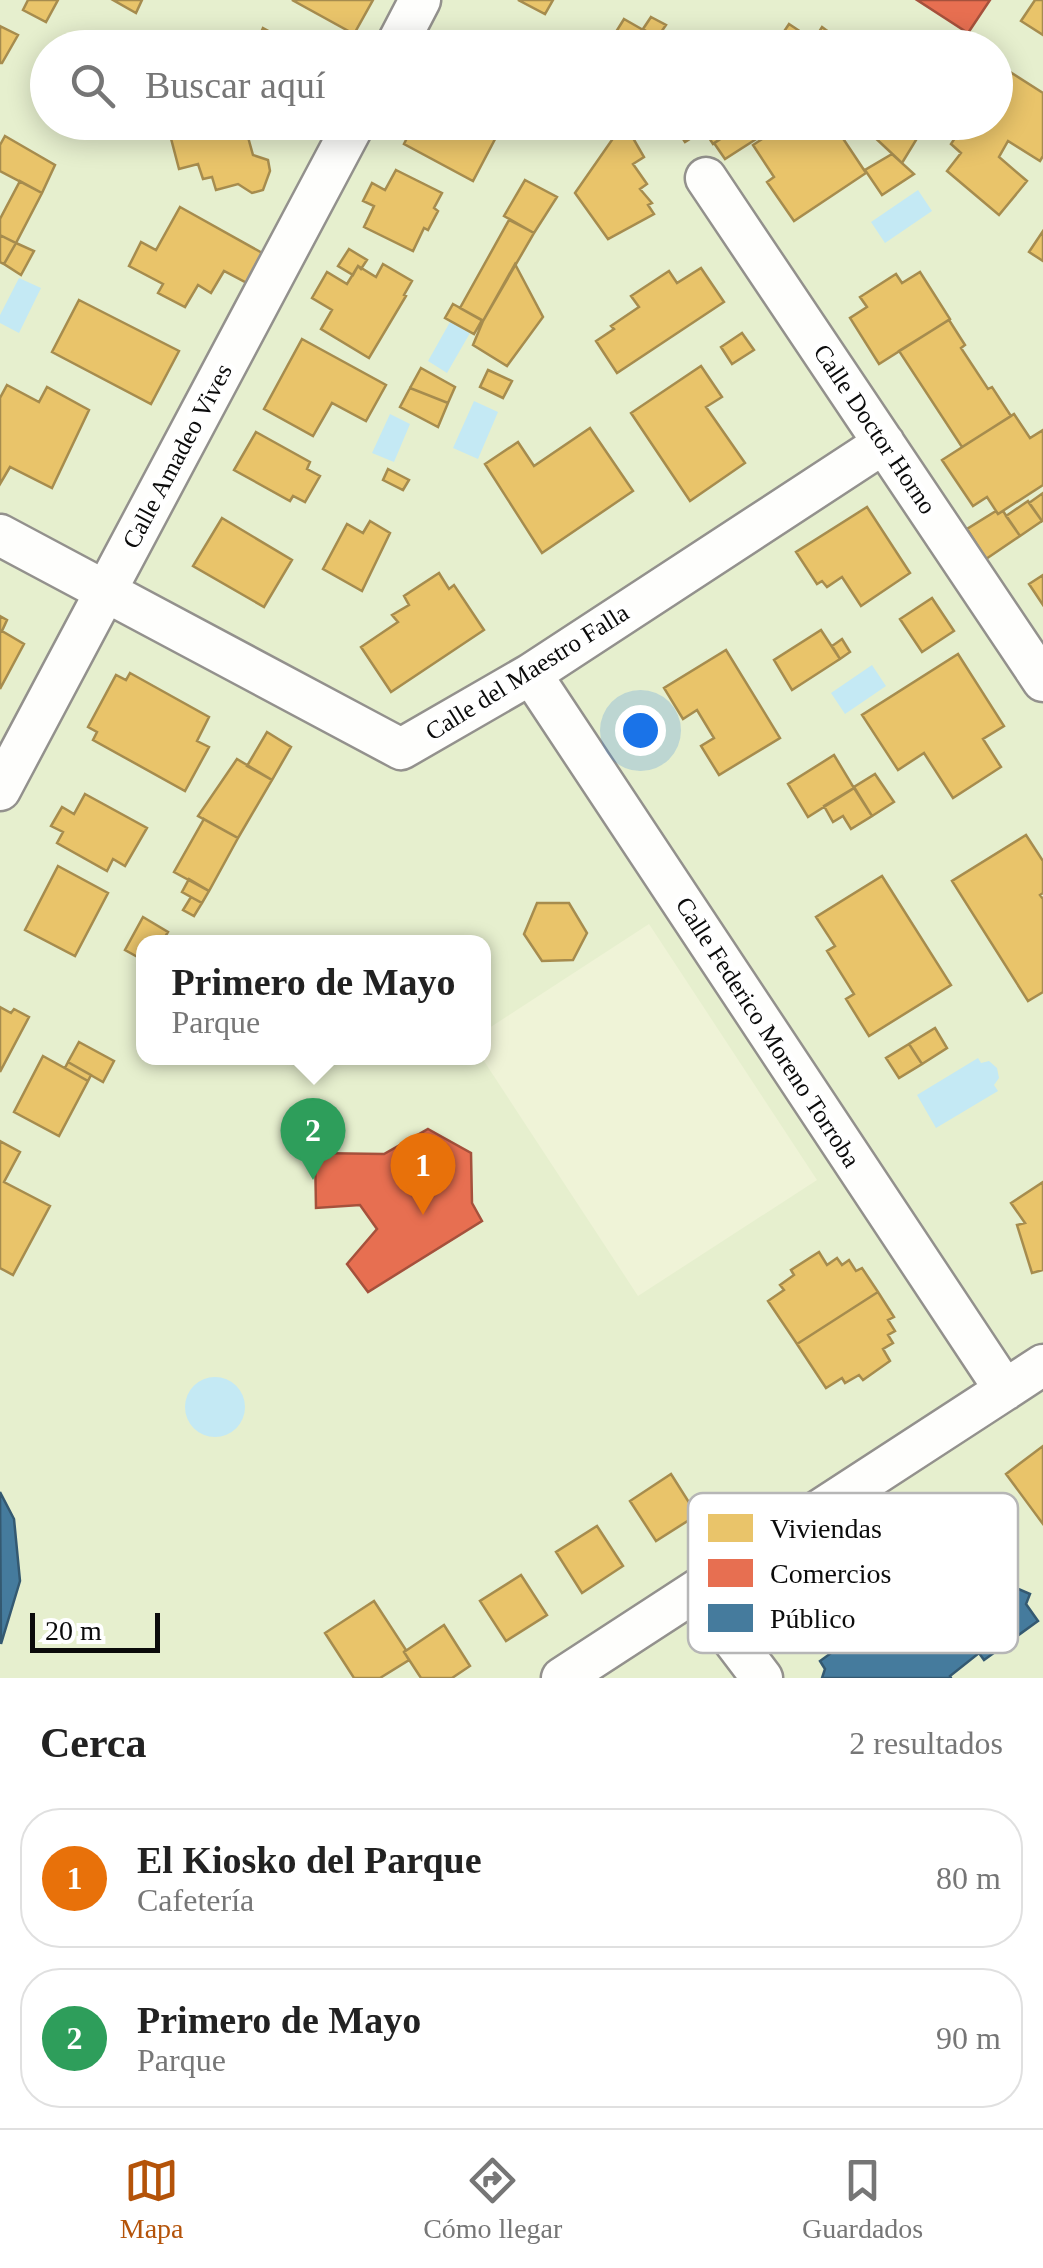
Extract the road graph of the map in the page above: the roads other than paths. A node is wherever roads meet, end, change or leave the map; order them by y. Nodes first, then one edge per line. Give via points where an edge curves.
1 (420, 0) edge
2 (404, 30) edge
3 (345, 140) edge
4 (706, 178) dead end
5 (884, 443) junction
6 (0, 535) edge
7 (106, 591) junction
8 (531, 674) junction
9 (1043, 681) edge
10 (0, 790) edge
11 (1043, 1365) edge
12 (1005, 1390) junction
13 (847, 1493) edge
14 (688, 1597) edge
15 (743, 1653) edge
16 (562, 1678) edge
17 (762, 1678) edge

1 - 2 street
3 - 7 street, Calle Amadeo Vives
4 - 5 street, Calle Doctor Horno
5 - 8 street, Calle del Maestro Falla
5 - 9 street, Calle Doctor Horno
6 - 7 street
7 - 8 street, Calle del Maestro Falla via 401,749
7 - 10 street, Calle Amadeo Vives
8 - 12 street, Calle Federico Moreno Torroba
11 - 12 street
12 - 13 street
14 - 16 street
15 - 17 street

